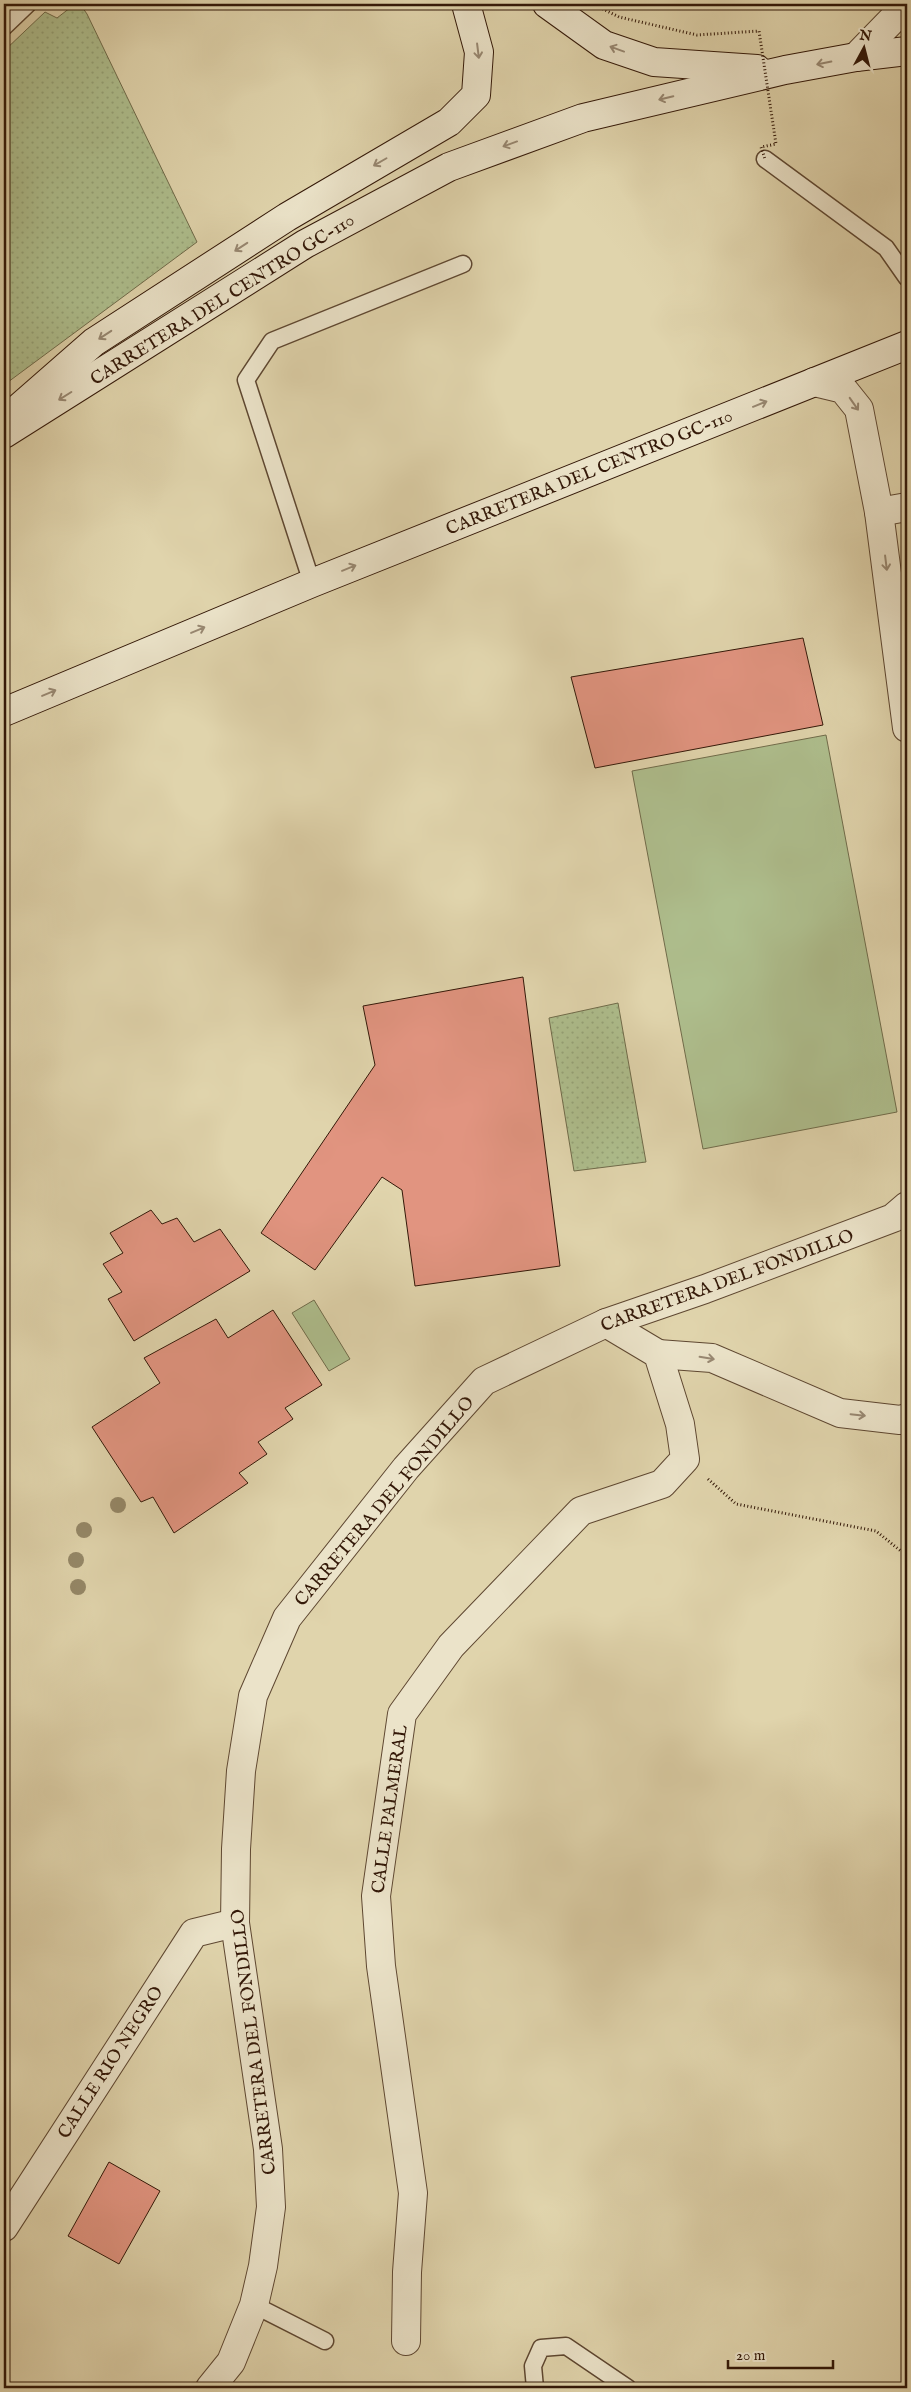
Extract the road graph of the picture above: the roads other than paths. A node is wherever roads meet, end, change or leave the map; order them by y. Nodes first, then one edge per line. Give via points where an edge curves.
1 (28, 4) edge
2 (466, 4) edge
3 (547, 4) edge
4 (904, 4) edge
5 (4, 27) edge
6 (907, 51) edge
7 (856, 57) junction
8 (786, 70) junction
9 (765, 159) road end
10 (463, 264) dead end
11 (907, 278) edge
12 (907, 344) edge
13 (814, 382) junction
14 (4, 421) edge
15 (4, 434) edge
16 (907, 507) edge
17 (879, 512) junction
18 (312, 582) junction
19 (4, 712) edge
20 (907, 728) edge
21 (907, 1206) edge
22 (606, 1323) junction
23 (658, 1354) junction
24 (907, 1418) edge
25 (235, 1923) junction
26 (4, 2227) edge
27 (254, 2305) junction
28 (325, 2341) dead end
29 (406, 2341) dead end
30 (210, 2388) edge
31 (535, 2388) edge
32 (628, 2388) edge

1 - 5 lane
2 -> 14 street via 479,52 476,95 449,122 287,217 94,342
8 -> 3 street via 654,62 604,45
4 - 7 street
6 - 7 street, CARRETERA DEL CENTRO GC-110
7 -> 8 street, CARRETERA DEL CENTRO GC-110
8 -> 15 street, CARRETERA DEL CENTRO GC-110 via 583,118 449,167 305,244
9 - 11 lane via 886,248
10 - 18 lane via 272,341 246,380
12 - 13 street, CARRETERA DEL CENTRO GC-110
13 -> 17 street via 843,389 859,409
18 -> 13 street, CARRETERA DEL CENTRO GC-110
16 - 17 street
17 -> 20 street
19 -> 18 street, CARRETERA DEL CENTRO GC-110
21 - 22 street, CARRETERA DEL FONDILLO via 893,1218
22 - 23 street
22 - 25 street, CARRETERA DEL FONDILLO via 484,1380 406,1468 287,1618 253,1696 241,1780
23 -> 24 street via 712,1358 840,1413 900,1420
23 - 29 street, CALLE PALMERAL via 680,1424 685,1459 662,1484 581,1511 451,1646 402,1714 376,1896 382,1966 413,2193
25 - 26 street, CALLE RIO NEGRO via 194,1934
25 - 27 street, CARRETERA DEL FONDILLO via 268,2149 271,2207
27 - 28 lane
27 - 30 street, CARRETERA DEL FONDILLO via 231,2362
31 - 32 lane via 533,2366 540,2348 566,2346

